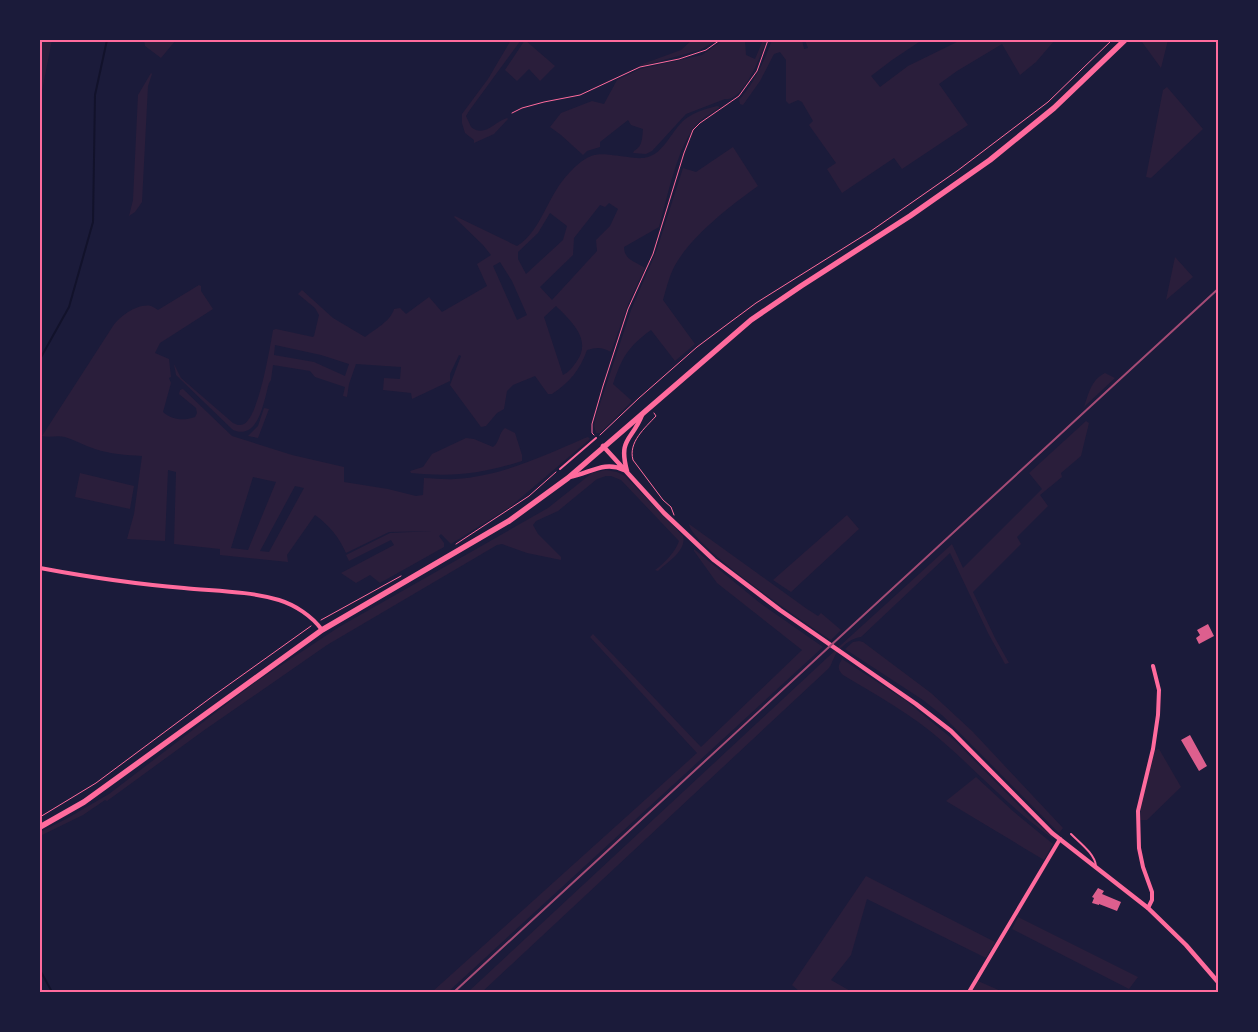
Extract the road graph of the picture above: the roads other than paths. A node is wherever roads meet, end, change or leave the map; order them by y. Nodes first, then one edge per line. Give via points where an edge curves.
1 (1125, 40) edge
2 (643, 413) junction
3 (596, 438) road end
4 (603, 446) junction
5 (560, 469) dead end
6 (627, 472) junction
7 (568, 478) junction
8 (40, 568) edge
9 (322, 630) junction
10 (1153, 666) dead end
11 (40, 827) edge
12 (1071, 834) dead end
13 (1060, 839) junction
14 (1096, 866) junction
15 (1148, 908) junction
16 (1218, 982) edge
17 (969, 992) edge

1 - 2 main road via 1054,108 990,160 751,320
2 - 4 main road
2 - 6 street via 624,448
3 - 5 lane
4 - 6 street
4 - 7 main road
6 - 7 street via 608,466
6 - 13 street via 664,513 714,560 951,731
7 - 9 main road via 459,552
8 - 9 street via 130,583 276,599 311,618
9 - 11 main road via 84,802
10 - 15 street via 1159,690 1158,715 1138,811 1139,848 1152,892
12 - 14 lane via 1093,856
13 - 14 street
13 - 17 street
14 - 15 street
15 - 16 street

